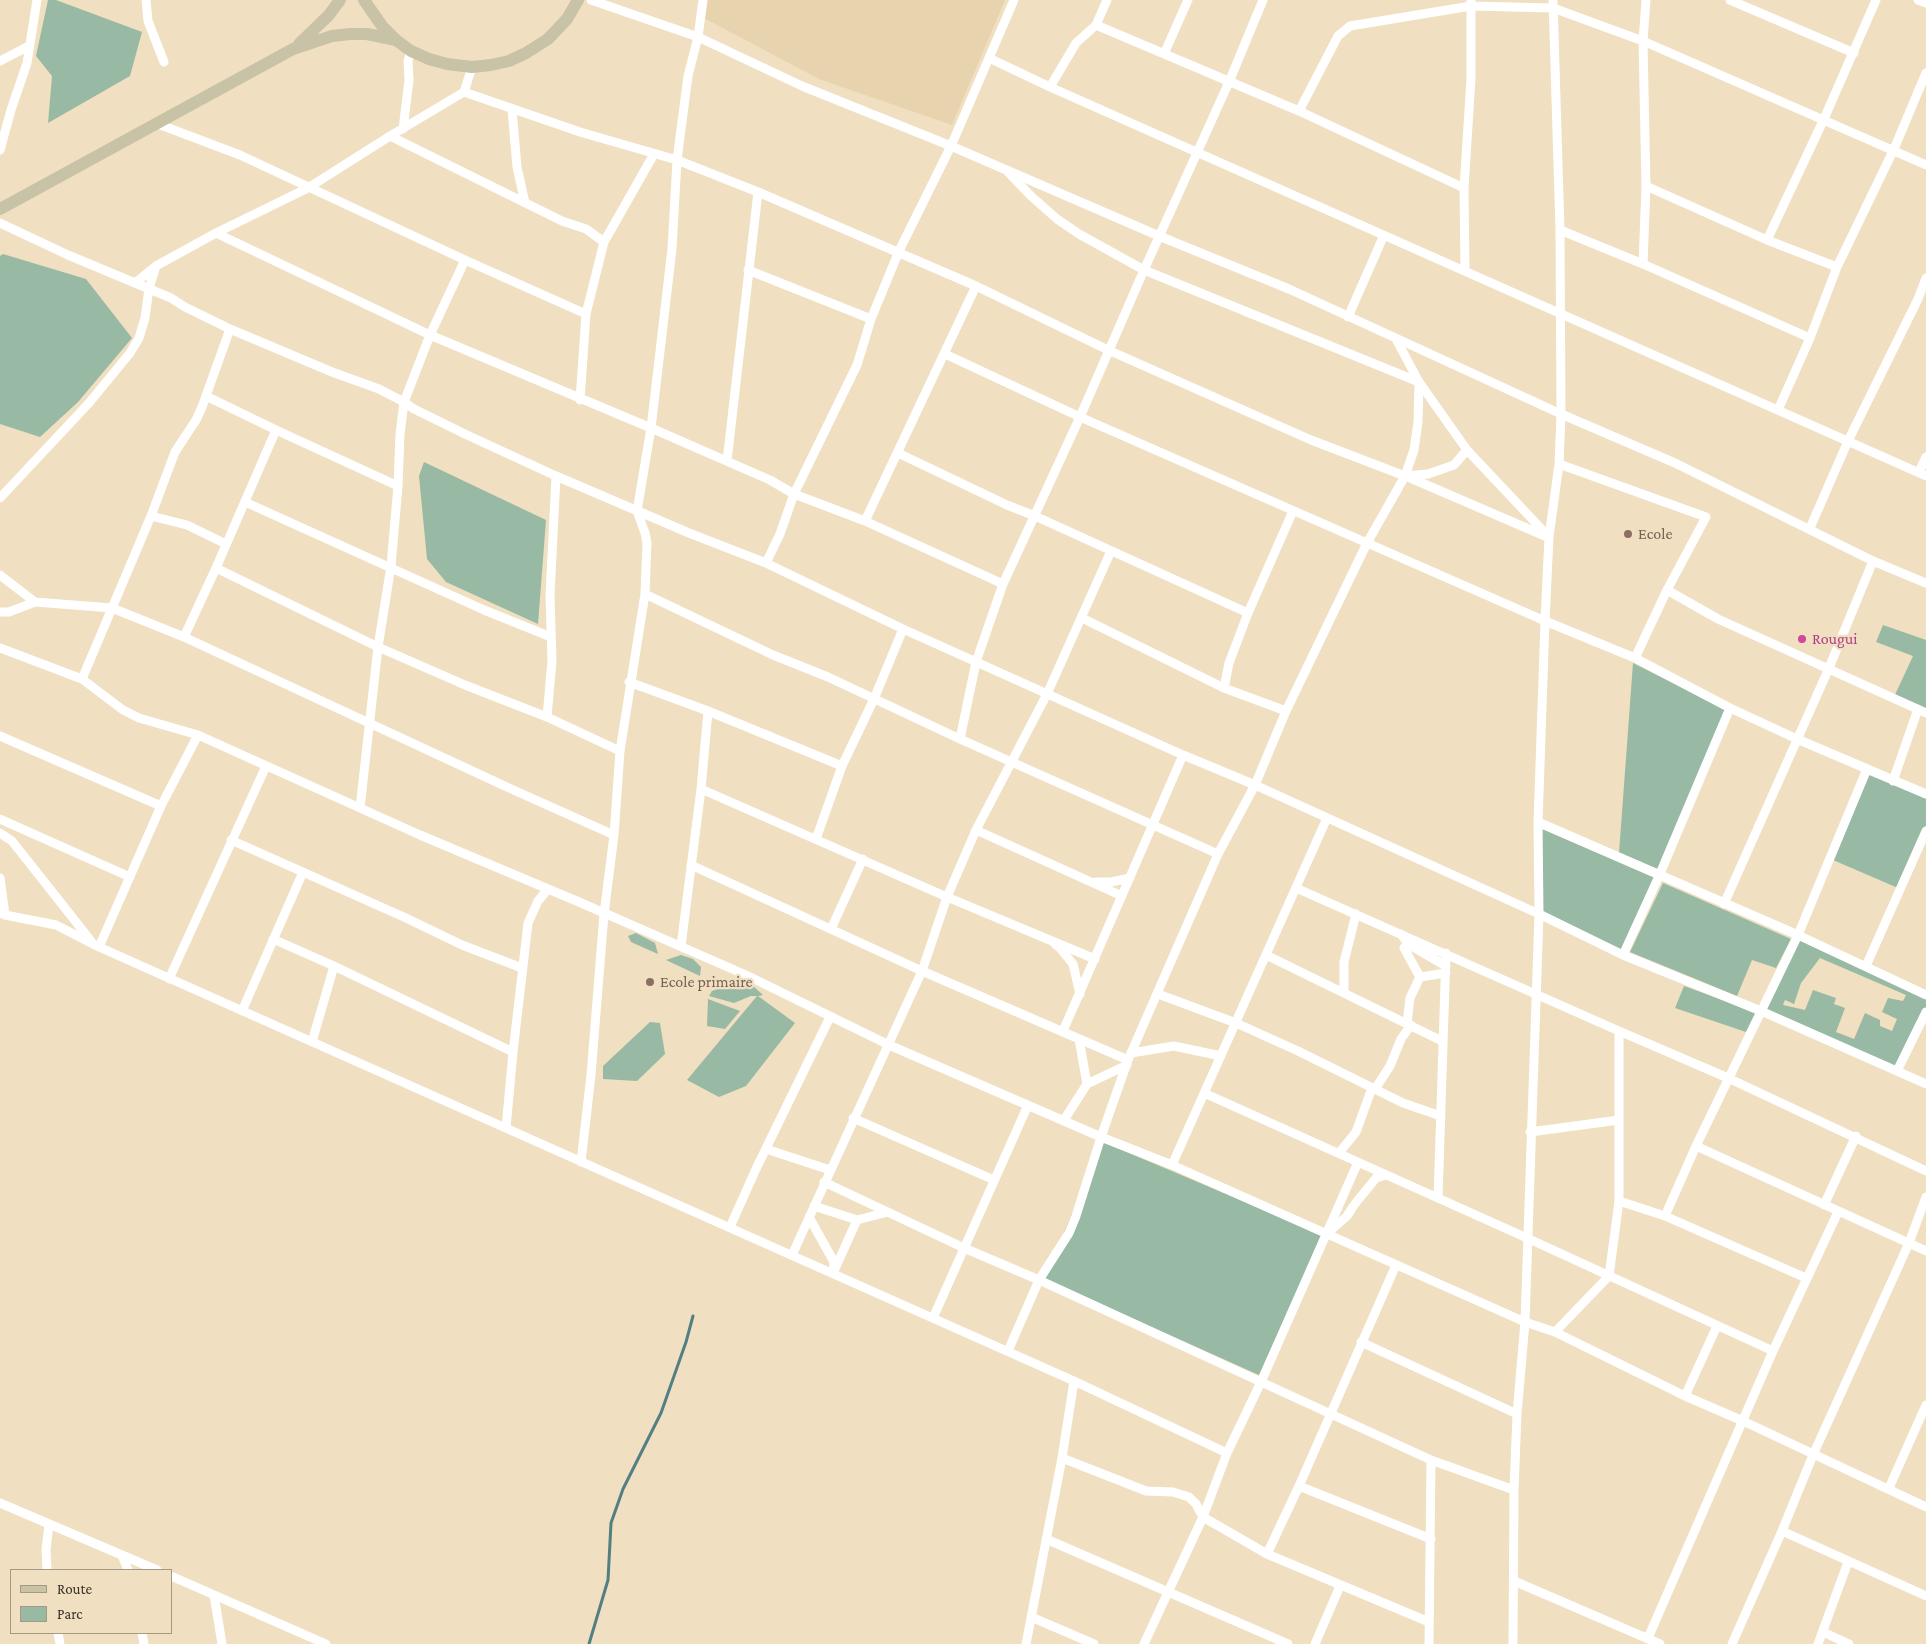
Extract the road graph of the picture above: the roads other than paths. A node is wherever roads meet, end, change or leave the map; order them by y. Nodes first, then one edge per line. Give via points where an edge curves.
1 (38, 0) edge
2 (146, 0) edge
3 (340, 0) edge
4 (364, 0) edge
5 (578, 0) edge
6 (591, 0) edge
7 (703, 0) edge
8 (1014, 0) edge
9 (1107, 0) edge
10 (1188, 0) edge
11 (1263, 0) edge
12 (1646, 0) edge
13 (1730, 0) edge
14 (1876, 0) edge
15 (1918, 0) edge
16 (1471, 3) edge
17 (1926, 3) edge
18 (1553, 4) edge
19 (1096, 25) junction
20 (698, 37) junction
21 (396, 40) junction
22 (1644, 41) junction
23 (29, 46) junction
24 (293, 49) junction
25 (412, 51) junction
26 (1854, 53) junction
27 (1164, 54) junction
28 (989, 58) junction
29 (0, 61) edge
30 (164, 62) dead end
31 (472, 67) junction
32 (1926, 73) edge
33 (1229, 82) junction
34 (1050, 87) junction
35 (464, 92) junction
36 (512, 109) junction
37 (1299, 111) junction
38 (1824, 119) junction
39 (158, 124) junction
40 (403, 128) junction
41 (390, 136) junction
42 (950, 146) junction
43 (1894, 149) junction
44 (0, 150) edge
45 (1198, 152) junction
46 (654, 154) junction
47 (677, 160) junction
48 (1926, 165) edge
49 (1004, 169) junction
50 (1646, 186) junction
51 (308, 188) junction
52 (1464, 188) junction
53 (758, 192) junction
54 (525, 203) junction
55 (0, 208) edge
56 (0, 223) edge
57 (1560, 230) junction
58 (216, 233) junction
59 (1384, 235) junction
60 (1159, 236) junction
61 (1767, 240) junction
62 (604, 242) junction
63 (899, 252) junction
64 (465, 260) junction
65 (1643, 264) junction
66 (156, 266) junction
67 (1837, 268) junction
68 (748, 270) junction
69 (1144, 270) junction
70 (1465, 271) junction
71 (1926, 278) edge
72 (135, 283) junction
73 (976, 286) junction
74 (149, 288) junction
75 (1922, 301) edge
76 (1559, 313) junction
77 (586, 314) junction
78 (1348, 317) junction
79 (871, 319) junction
80 (230, 329) junction
81 (430, 335) junction
82 (1810, 338) junction
83 (1396, 339) junction
84 (1108, 350) junction
85 (945, 354) junction
86 (1419, 382) junction
87 (206, 396) junction
88 (580, 400) junction
89 (404, 402) junction
90 (1778, 410) junction
91 (1561, 414) junction
92 (1080, 417) junction
93 (651, 428) junction
94 (276, 430) junction
95 (1848, 441) junction
96 (1467, 450) junction
97 (898, 453) junction
98 (1926, 457) edge
99 (727, 461) junction
100 (1559, 464) junction
101 (1922, 474) edge
102 (556, 476) junction
103 (1405, 476) junction
104 (398, 486) junction
105 (794, 494) junction
106 (0, 498) edge
107 (245, 502) junction
108 (1293, 510) junction
109 (637, 511) junction
110 (151, 516) junction
111 (1035, 516) junction
112 (865, 521) junction
113 (1810, 528) junction
114 (1549, 538) junction
115 (1367, 543) junction
116 (226, 544) junction
117 (1111, 551) junction
118 (1873, 561) junction
119 (766, 563) junction
120 (391, 566) junction
121 (216, 568) junction
122 (0, 574) edge
123 (1926, 583) edge
124 (1003, 584) junction
125 (1667, 590) junction
126 (645, 594) junction
127 (35, 602) junction
128 (112, 608) junction
129 (0, 612) edge
130 (1248, 613) junction
131 (1082, 618) junction
132 (1544, 621) junction
133 (903, 630) junction
134 (184, 637) junction
135 (551, 637) junction
136 (378, 647) junction
137 (0, 648) edge
138 (1635, 658) junction
139 (976, 662) junction
140 (1829, 668) junction
141 (82, 679) junction
142 (630, 682) junction
143 (1224, 688) junction
144 (1047, 694) junction
145 (874, 699) junction
146 (1730, 708) junction
147 (708, 711) junction
148 (1286, 711) junction
149 (1922, 711) edge
150 (547, 718) junction
151 (369, 723) junction
152 (198, 735) junction
153 (0, 736) edge
154 (960, 739) junction
155 (1797, 739) junction
156 (620, 752) junction
157 (1183, 755) junction
158 (1011, 761) junction
159 (266, 766) junction
160 (842, 766) junction
161 (1867, 769) junction
162 (1893, 781) junction
163 (1255, 785) junction
164 (701, 789) junction
165 (1926, 794) edge
166 (162, 806) junction
167 (360, 808) junction
168 (1326, 818) junction
169 (0, 819) edge
170 (1538, 822) junction
171 (1154, 825) junction
172 (976, 830) junction
173 (1926, 832) edge
174 (0, 833) edge
175 (614, 835) junction
176 (816, 839) junction
177 (231, 840) junction
178 (1218, 854) junction
179 (863, 860) junction
180 (691, 864) junction
181 (303, 872) junction
182 (1659, 876) junction
183 (130, 877) junction
184 (0, 878) edge
185 (1130, 878) junction
186 (1090, 882) junction
187 (1296, 888) junction
188 (548, 889) junction
189 (1122, 896) junction
190 (947, 897) junction
191 (1724, 904) junction
192 (2, 914) edge
193 (604, 914) junction
194 (1356, 914) junction
195 (1539, 914) junction
196 (831, 929) junction
197 (1401, 934) junction
198 (1798, 935) junction
199 (273, 940) junction
200 (1049, 940) junction
201 (1408, 944) junction
202 (97, 946) junction
203 (681, 946) junction
204 (1266, 954) junction
205 (1446, 954) junction
206 (1623, 955) junction
207 (1095, 959) junction
208 (334, 966) junction
209 (1866, 966) junction
210 (522, 968) junction
211 (1446, 969) junction
212 (922, 971) junction
213 (1420, 977) junction
214 (169, 979) junction
215 (1344, 992) junction
216 (1535, 993) junction
217 (1080, 994) junction
218 (1158, 994) junction
219 (1926, 995) edge
220 (242, 1011) junction
221 (1761, 1011) junction
222 (1926, 1012) edge
223 (830, 1017) junction
224 (1236, 1023) junction
225 (1409, 1024) junction
226 (1063, 1031) junction
227 (1619, 1031) junction
228 (1080, 1039) junction
229 (1442, 1041) junction
230 (312, 1042) junction
231 (889, 1045) junction
232 (513, 1052) junction
233 (1221, 1056) junction
234 (1129, 1059) junction
235 (1897, 1070) junction
236 (1728, 1078) junction
237 (1087, 1084) junction
238 (1926, 1084) edge
239 (1374, 1088) junction
240 (1204, 1093) junction
241 (1028, 1105) junction
242 (1441, 1116) junction
243 (853, 1118) junction
244 (1064, 1120) junction
245 (1619, 1120) junction
246 (506, 1128) junction
247 (1530, 1132) junction
248 (1856, 1136) junction
249 (1101, 1137) junction
250 (1696, 1146) junction
251 (766, 1150) junction
252 (1339, 1154) junction
253 (581, 1162) junction
254 (1358, 1162) junction
255 (1172, 1165) junction
256 (830, 1170) junction
257 (1926, 1171) edge
258 (1386, 1175) junction
259 (994, 1180) junction
260 (824, 1182) junction
261 (1926, 1197) edge
262 (1438, 1198) junction
263 (1619, 1201) junction
264 (814, 1206) junction
265 (1824, 1206) junction
266 (888, 1212) junction
267 (1838, 1212) junction
268 (809, 1216) junction
269 (1665, 1216) junction
270 (857, 1220) junction
271 (730, 1228) junction
272 (1327, 1234) junction
273 (1527, 1238) junction
274 (1909, 1243) junction
275 (964, 1248) junction
276 (1926, 1251) edge
277 (792, 1255) junction
278 (1396, 1264) junction
279 (833, 1274) junction
280 (1609, 1276) junction
281 (1806, 1278) junction
282 (1039, 1280) junction
283 (932, 1318) junction
284 (1525, 1322) junction
285 (1717, 1326) junction
286 (1555, 1332) junction
287 (1361, 1342) junction
288 (1008, 1351) junction
289 (1773, 1351) junction
290 (1074, 1380) junction
291 (1261, 1382) junction
292 (1685, 1396) junction
293 (1926, 1405) edge
294 (1330, 1414) junction
295 (1517, 1414) junction
296 (1923, 1420) edge
297 (1743, 1421) junction
298 (1228, 1453) junction
299 (1813, 1455) junction
300 (1062, 1458) junction
301 (1431, 1460) junction
302 (1299, 1486) junction
303 (1889, 1488) junction
304 (1514, 1490) junction
305 (0, 1503) edge
306 (1926, 1507) edge
307 (1203, 1517) junction
308 (50, 1524) junction
309 (1782, 1531) junction
310 (1046, 1539) junction
311 (1431, 1539) junction
312 (1266, 1554) junction
313 (122, 1555) junction
314 (1848, 1562) junction
315 (47, 1569) edge
316 (128, 1569) edge
317 (155, 1569) edge
318 (172, 1576) edge
319 (1514, 1581) junction
320 (1340, 1586) junction
321 (1167, 1592) junction
322 (214, 1595) junction
323 (1926, 1596) edge
324 (1031, 1617) junction
325 (1429, 1622) junction
326 (1823, 1632) junction
327 (1648, 1638) junction
328 (222, 1644) edge
329 (326, 1644) edge
330 (1026, 1644) edge
331 (1094, 1644) edge
332 (1144, 1644) edge
333 (1288, 1644) edge
334 (1315, 1644) edge
335 (1429, 1644) edge
336 (1513, 1644) edge
337 (1660, 1644) edge
338 (1732, 1644) edge
339 (1818, 1644) edge
340 (1849, 1644) edge

1 - 23 street
2 - 30 street via 148,21
3 - 24 street
4 - 21 street
5 - 31 street via 548,38 526,53 509,61
6 - 20 street
7 - 20 street
8 - 28 street
9 - 19 street
10 - 27 street
11 - 33 street
12 - 22 street
13 - 26 street
14 - 26 street
15 - 17 street
16 - 18 street
16 - 37 street via 1350,26 1338,36
16 - 52 street via 1471,79
18 - 22 street
18 - 57 street
19 - 27 street
19 - 34 street via 1076,43
20 - 42 street via 802,86
20 - 47 street via 690,65
21 - 24 street via 350,34 332,36
21 - 25 street
22 - 38 street
22 - 50 street
23 - 29 street
23 - 44 street via 25,70
24 - 39 street
25 - 31 street via 447,64
25 - 40 street via 408,61
26 - 38 street
27 - 33 street
28 - 34 street
28 - 42 street
31 - 35 street
32 - 43 street
33 - 37 street
33 - 45 street
34 - 45 street
35 - 36 street
35 - 40 street
36 - 46 street
36 - 54 street via 517,167
37 - 52 street
38 - 43 street
38 - 61 street
39 - 51 street via 240,155
39 - 55 street
40 - 41 street
41 - 51 street
41 - 54 street
42 - 49 street
42 - 63 street
43 - 48 street
43 - 67 street
45 - 59 street
45 - 60 street
46 - 47 street
46 - 62 street
47 - 53 street
47 - 93 street via 672,249
49 - 60 street
49 - 69 street via 1057,219
50 - 61 street
50 - 65 street
51 - 58 street
51 - 64 street
52 - 70 street
53 - 63 street
53 - 68 street
54 - 62 street via 586,229
56 - 72 street
57 - 65 street
57 - 76 street
58 - 66 street
58 - 81 street
59 - 70 street
59 - 78 street
60 - 69 street
60 - 78 street
61 - 67 street
62 - 77 street
63 - 73 street
63 - 79 street
64 - 77 street
64 - 81 street
65 - 82 street
66 - 72 street
66 - 74 street
67 - 82 street
68 - 79 street
68 - 99 street
69 - 84 street
69 - 86 street
70 - 76 street
71 - 75 street
72 - 74 street
73 - 84 street
73 - 85 street
74 - 80 street
74 - 106 street via 145,318 130,353 89,403
75 - 95 street
76 - 90 street
76 - 91 street
77 - 88 street
78 - 83 street
79 - 105 street via 858,365
80 - 87 street
80 - 89 street
81 - 88 street
81 - 89 street
82 - 90 street
83 - 86 street
83 - 91 street
84 - 92 street
84 - 103 street via 1311,440
85 - 92 street
85 - 97 street
86 - 96 street
86 - 103 street via 1414,450
87 - 94 street
87 - 110 street via 196,420 175,452
88 - 93 street
89 - 102 street
89 - 104 street
90 - 95 street
91 - 100 street
91 - 113 street via 1675,463
92 - 108 street
92 - 111 street
93 - 99 street
93 - 109 street
94 - 104 street
94 - 107 street
95 - 101 street
95 - 113 street
96 - 103 street via 1454,465 1428,474
96 - 114 street
97 - 111 street
97 - 112 street
98 - 101 street
99 - 105 street
100 - 114 street
100 - 125 street via 1706,518
102 - 109 street
102 - 135 street
103 - 114 street
103 - 115 street
104 - 120 street
105 - 112 street
105 - 119 street
107 - 116 street
107 - 120 street
108 - 115 street
108 - 130 street
109 - 119 street
109 - 126 street via 647,542
110 - 116 street via 187,525
110 - 128 street
111 - 117 street
111 - 124 street
112 - 124 street
113 - 118 street
114 - 132 street
115 - 132 street
115 - 148 street
116 - 121 street
117 - 130 street
117 - 131 street
118 - 123 street
118 - 140 street
119 - 133 street
120 - 135 street
120 - 136 street
121 - 134 street
121 - 136 street
122 - 127 street
124 - 139 street
125 - 138 street
125 - 140 street via 1718,619
126 - 142 street
126 - 145 street
127 - 128 street
127 - 129 street
128 - 134 street
128 - 141 street
130 - 143 street via 1229,663
131 - 143 street
131 - 144 street
132 - 138 street
132 - 170 street
133 - 139 street
133 - 145 street
134 - 151 street
135 - 150 street
136 - 150 street
136 - 151 street
137 - 141 street
138 - 146 street
139 - 144 street
139 - 154 street
140 - 149 street
140 - 155 street
141 - 152 street via 139,718
142 - 147 street
142 - 156 street
143 - 148 street
144 - 157 street
144 - 158 street
145 - 154 street
145 - 160 street
146 - 155 street
146 - 182 street
147 - 160 street
147 - 164 street
148 - 163 street
149 - 162 street
150 - 156 street
151 - 167 street
151 - 175 street
152 - 159 street
152 - 166 street
153 - 166 street
154 - 158 street
155 - 161 street
155 - 191 street
156 - 175 street
157 - 163 street
157 - 171 street
158 - 171 street
158 - 172 street
159 - 167 street
159 - 177 street
160 - 176 street
161 - 162 street
161 - 198 street
162 - 165 street
163 - 168 street
163 - 178 street
164 - 176 street
164 - 180 street
166 - 183 street
167 - 188 street
168 - 187 street
168 - 195 street
169 - 183 street
170 - 182 street
170 - 195 street
171 - 178 street
171 - 185 street
172 - 186 street
172 - 190 street
173 - 209 street
174 - 202 street via 12,841
175 - 193 street
176 - 179 street
177 - 181 street
177 - 214 street
178 - 218 street
179 - 190 street
179 - 196 street
180 - 196 street
180 - 203 street
181 - 199 street
181 - 210 street via 462,945
182 - 191 street
182 - 206 street
183 - 202 street
184 - 192 street
185 - 186 street
185 - 189 street
186 - 189 street
187 - 194 street
187 - 204 street
188 - 193 street
188 - 210 street via 538,901 528,923
189 - 207 street
190 - 200 street
190 - 212 street
191 - 198 street
192 - 202 street via 56,925
193 - 203 street
193 - 253 street
194 - 197 street
194 - 215 street via 1344,962
195 - 206 street
195 - 216 street
196 - 212 street
197 - 201 street
197 - 205 street
198 - 209 street
198 - 221 street
199 - 208 street
199 - 220 street
200 - 207 street
200 - 217 street via 1073,964
201 - 211 street
201 - 213 street via 1404,948
202 - 214 street
203 - 223 street
204 - 215 street
204 - 224 street
205 - 211 street
205 - 216 street
206 - 221 street
207 - 217 street
208 - 230 street
208 - 232 street
209 - 219 street
210 - 232 street
211 - 213 street
211 - 229 street
212 - 226 street
212 - 231 street
213 - 225 street via 1410,998
214 - 220 street
215 - 225 street
216 - 227 street
216 - 247 street
217 - 226 street
218 - 224 street
218 - 234 street
220 - 230 street
221 - 235 street
221 - 236 street
222 - 235 street
223 - 231 street
223 - 251 street
224 - 233 street
224 - 239 street
225 - 229 street
225 - 239 street via 1390,1066
226 - 228 street
227 - 236 street
227 - 245 street
228 - 234 street
228 - 237 street
229 - 242 street
230 - 246 street
231 - 241 street
231 - 243 street
232 - 246 street
233 - 234 street via 1174,1046
233 - 240 street
234 - 237 street
234 - 249 street
235 - 238 street
236 - 248 street
236 - 250 street
237 - 244 street
239 - 242 street
239 - 252 street via 1356,1132
240 - 252 street
240 - 255 street
241 - 244 street
241 - 259 street
242 - 262 street
243 - 256 street
243 - 259 street
244 - 249 street
245 - 247 street
245 - 263 street
246 - 253 street
247 - 273 street
248 - 257 street
248 - 265 street
249 - 255 street
249 - 282 street via 1069,1233
250 - 265 street
250 - 269 street
251 - 256 street
251 - 271 street
252 - 254 street
253 - 271 street
254 - 258 street
254 - 272 street
255 - 272 street
256 - 260 street
258 - 262 street
258 - 272 street via 1376,1178 1347,1216
259 - 275 street
260 - 264 street
260 - 266 street
261 - 274 street
262 - 273 street
263 - 269 street
263 - 280 street
264 - 268 street
264 - 270 street
265 - 267 street
266 - 270 street
266 - 275 street
267 - 274 street
267 - 281 street
268 - 277 street
268 - 279 street via 834,1262
269 - 281 street
270 - 279 street
271 - 277 street
272 - 278 street
272 - 291 street
273 - 280 street
273 - 284 street
274 - 276 street
274 - 299 street
275 - 282 street
275 - 283 street
277 - 279 street
278 - 284 street
278 - 287 street
279 - 283 street
280 - 285 street
280 - 286 street
281 - 289 street
282 - 288 street
282 - 291 street
283 - 288 street
284 - 286 street
284 - 295 street
285 - 289 street
285 - 292 street
286 - 292 street
287 - 294 street
287 - 295 street
288 - 290 street
289 - 297 street
290 - 298 street
290 - 300 street
291 - 294 street
291 - 298 street
292 - 297 street
293 - 296 street
294 - 301 street
294 - 302 street
295 - 304 street
296 - 303 street
297 - 299 street
297 - 327 street
298 - 307 street
299 - 303 street
299 - 309 street
300 - 307 street via 1146,1491 1173,1492 1189,1498
300 - 310 street
301 - 304 street
301 - 311 street
302 - 311 street
302 - 312 street
303 - 306 street
304 - 319 street
305 - 308 street
307 - 312 street
307 - 321 street
308 - 313 street
308 - 315 street
309 - 314 street
309 - 338 street
310 - 321 street
310 - 324 street
311 - 325 street
312 - 320 street
313 - 316 street
313 - 317 street
314 - 323 street
314 - 326 street
318 - 322 street
319 - 327 street
319 - 336 street
320 - 325 street
320 - 334 street
321 - 332 street
321 - 333 street
322 - 328 street
322 - 329 street
324 - 330 street
324 - 331 street
325 - 335 street
326 - 339 street
326 - 340 street
327 - 337 street

